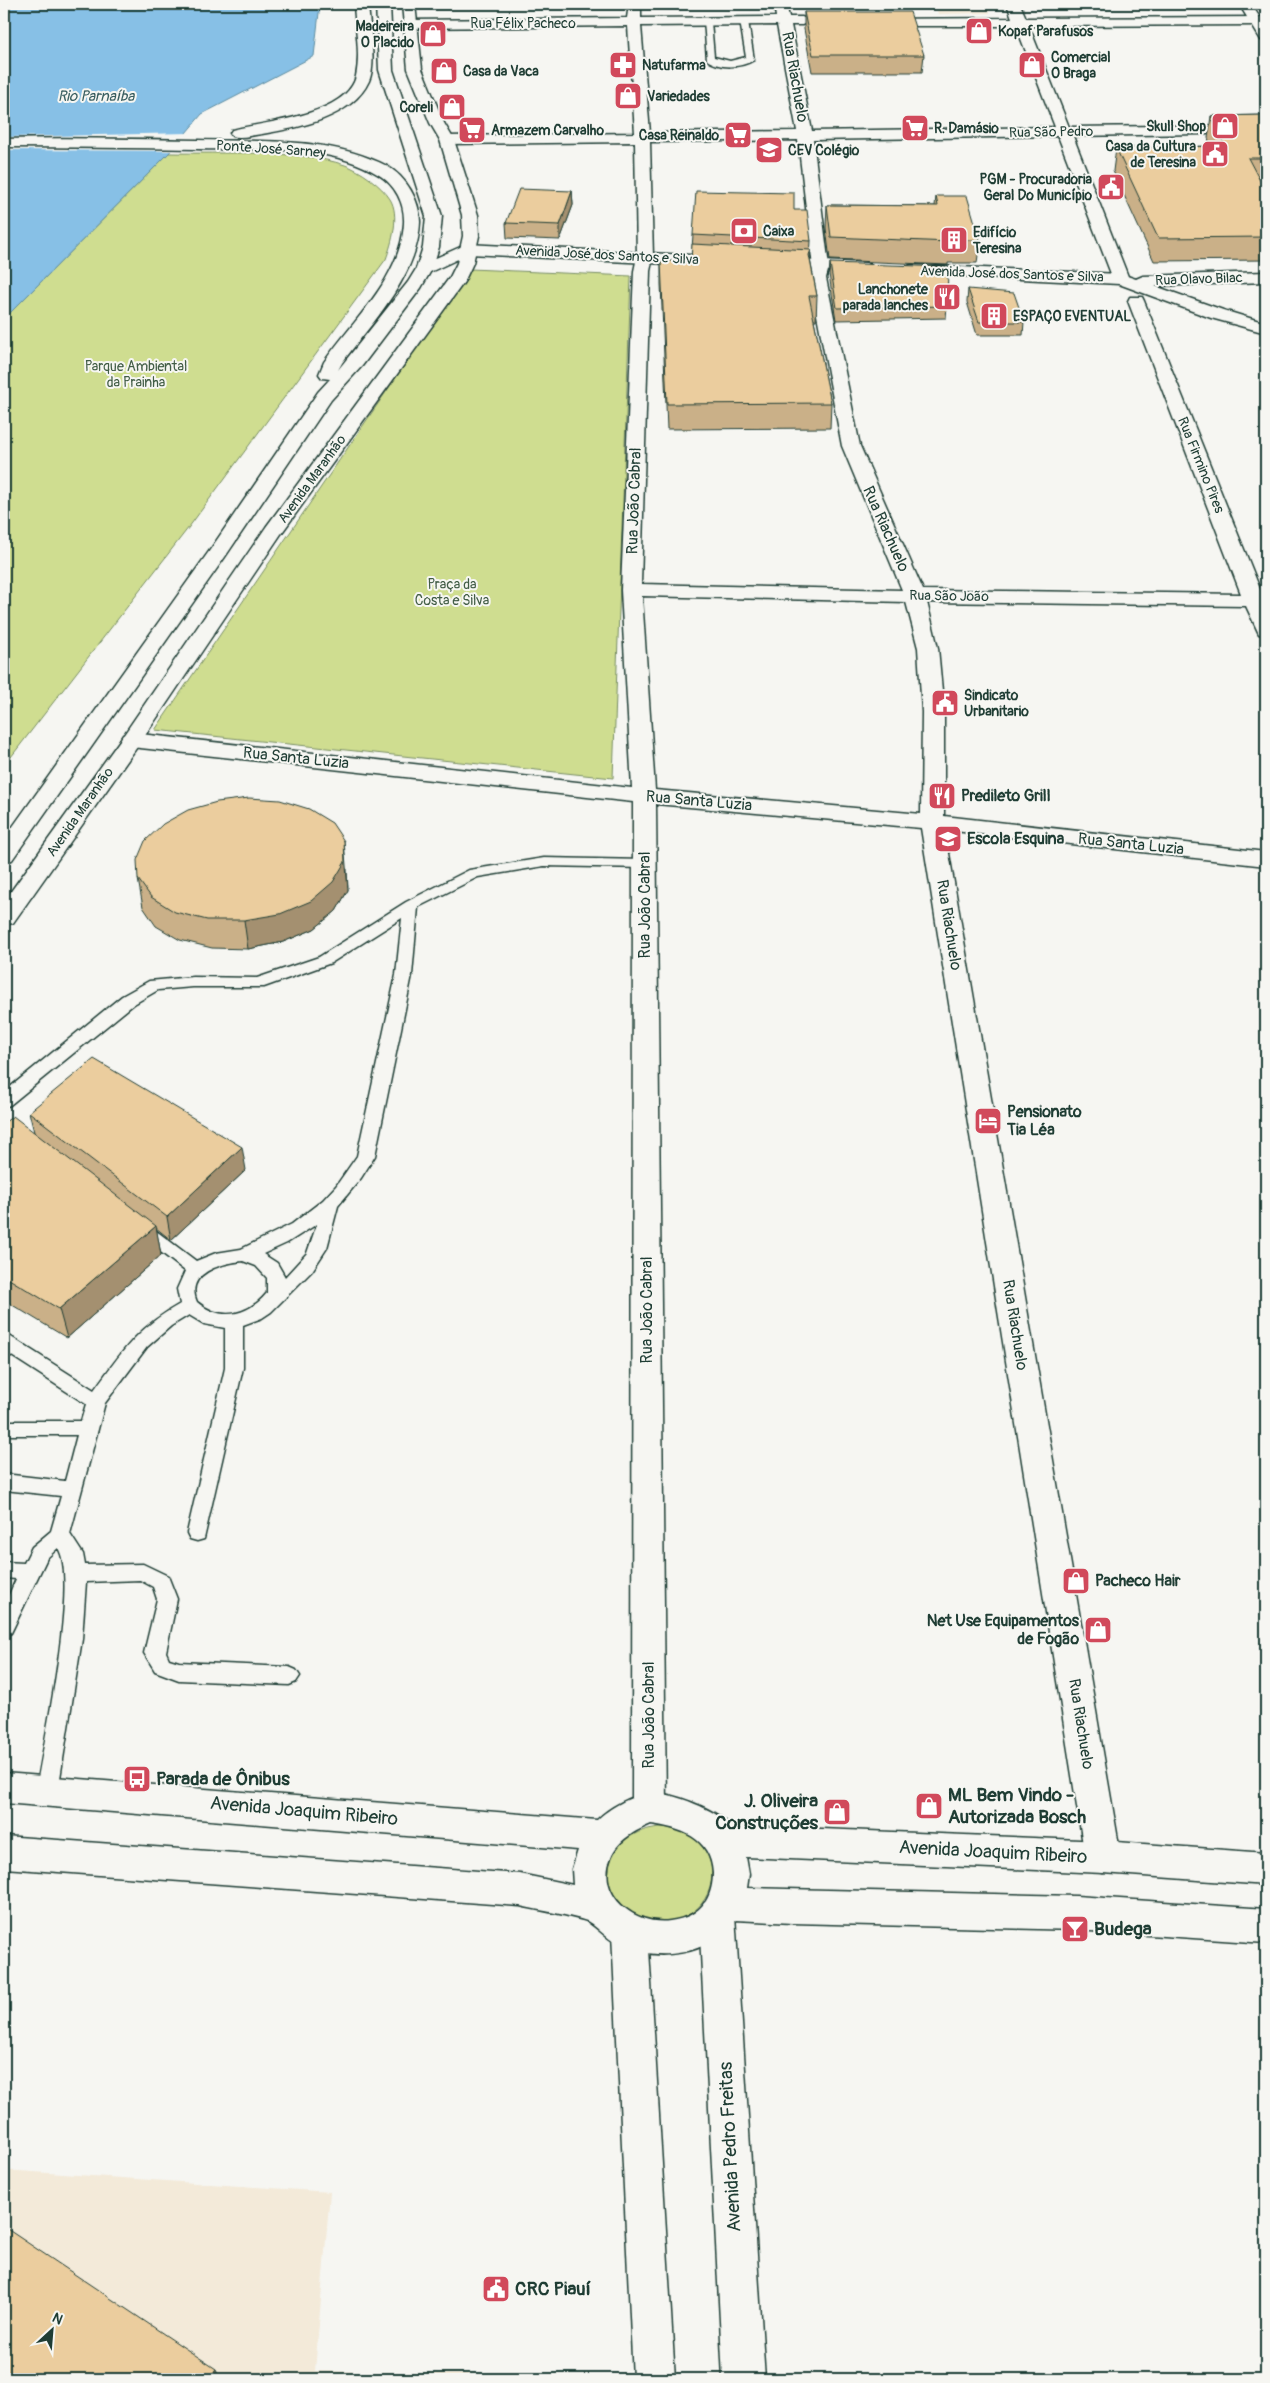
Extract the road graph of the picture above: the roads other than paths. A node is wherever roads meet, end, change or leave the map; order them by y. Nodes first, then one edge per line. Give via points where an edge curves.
1 (382, 4) edge
2 (408, 4) edge
3 (635, 4) edge
4 (780, 4) edge
5 (1014, 4) edge
6 (1245, 4) edge
7 (361, 7) edge
8 (784, 21) junction
9 (814, 21) edge
10 (634, 22) junction
11 (707, 22) junction
12 (744, 22) junction
13 (863, 22) edge
14 (1021, 22) junction
15 (1261, 22) edge
16 (409, 24) junction
17 (1266, 37) edge
18 (1266, 129) edge
19 (1065, 132) junction
20 (805, 135) junction
21 (643, 137) junction
22 (447, 140) junction
23 (93, 142) junction
24 (4, 143) edge
25 (431, 247) junction
26 (461, 256) junction
27 (643, 264) junction
28 (424, 269) junction
29 (741, 269) edge
30 (761, 270) edge
31 (820, 272) junction
32 (889, 275) junction
33 (1266, 277) edge
34 (1126, 280) junction
35 (1120, 298) junction
36 (1266, 328) edge
37 (1266, 340) edge
38 (324, 396) junction
39 (631, 590) junction
40 (915, 596) junction
41 (1260, 600) edge
42 (1266, 630) edge
43 (131, 740) junction
44 (644, 796) junction
45 (932, 822) junction
46 (4, 855) edge
47 (1266, 859) edge
48 (645, 864) junction
49 (411, 905) junction
50 (4, 918) edge
51 (4, 1101) edge
52 (330, 1206) junction
53 (127, 1217) edge
54 (243, 1255) junction
55 (196, 1270) junction
56 (275, 1296) junction
57 (190, 1306) junction
58 (234, 1321) junction
59 (4, 1342) edge
60 (96, 1401) junction
61 (4, 1428) edge
62 (89, 1428) junction
63 (4, 1482) edge
64 (72, 1490) junction
65 (197, 1532) dead end
66 (60, 1534) junction
67 (4, 1570) edge
68 (29, 1572) junction
69 (76, 1574) junction
70 (4, 1627) edge
71 (289, 1676) dead end
72 (4, 1788) edge
73 (47, 1791) junction
74 (649, 1808) junction
75 (604, 1836) junction
76 (720, 1840) junction
77 (4, 1852) edge
78 (1103, 1857) junction
79 (1266, 1869) edge
80 (601, 1908) junction
81 (721, 1909) junction
82 (1266, 1926) edge
83 (630, 1933) junction
84 (654, 2379) edge
85 (744, 2379) edge

1 - 25 street via 386,70 429,194 434,216
2 - 16 street, Avenida Maranhão
3 - 10 street, Rua João Cabral
4 - 8 street, Rua Riachuelo
5 - 14 street
6 - 15 street
7 - 23 street, Ponte José Sarney via 362,81 348,97 320,114 251,132
8 - 9 street, Rua Félix Pacheco
8 - 12 street, Rua Félix Pacheco
8 - 20 street, Rua Riachuelo
10 - 11 street, Rua Félix Pacheco
10 - 16 street, Rua Félix Pacheco
10 - 21 street, Rua João Cabral
11 - 12 street, Rua Félix Pacheco
11 - 12 lane via 710,58 721,62 743,62 750,58
13 - 14 street
14 - 15 street
14 - 19 street
15 - 17 street
16 - 22 street, Avenida Maranhão via 415,69
18 - 19 street, Rua São Pedro
19 - 20 street, Rua São Pedro
19 - 34 street
20 - 21 street, Rua São Pedro
20 - 31 street, Rua Riachuelo
21 - 22 street, Rua São Pedro
21 - 27 street, Rua João Cabral
22 - 26 street, Avenida Maranhão via 470,215 471,236
23 - 24 street, Ponte José Sarney
23 - 38 street, Ponte José Sarney via 306,149 371,165 384,170 397,181 409,203 412,229 402,262 394,279 333,362 326,378
25 - 26 street, Avenida José dos Santos e Silva
25 - 28 street
26 - 27 street, Avenida José dos Santos e Silva
26 - 28 street, Avenida José dos Santos e Silva
26 - 43 street, Avenida Maranhão via 458,278 274,532
27 - 29 street, Avenida José dos Santos e Silva
27 - 39 street, Rua João Cabral
28 - 38 street via 356,362
30 - 31 street, Avenida José dos Santos e Silva
31 - 32 street, Avenida José dos Santos e Silva
31 - 40 street, Rua Riachuelo via 851,446
32 - 34 street, Avenida José dos Santos e Silva
32 - 35 street, Avenida José dos Santos e Silva via 1045,288
33 - 34 street, Rua Olavo Bilac
34 - 36 street, Avenida José dos Santos e Silva
35 - 37 street, Avenida José dos Santos e Silva
35 - 41 street, Rua Firmino Pires
38 - 46 street via 218,553
39 - 40 street, Rua São João
39 - 44 street, Rua João Cabral
40 - 41 street, Rua São João
40 - 45 street, Rua Riachuelo via 928,648 932,681
41 - 42 street, Rua Firmino Pires
43 - 44 street, Rua Santa Luzia
43 - 50 street, Avenida Maranhão
44 - 45 street, Rua Santa Luzia
44 - 48 street, Rua João Cabral
45 - 47 street, Rua Santa Luzia
45 - 78 street, Rua Riachuelo
48 - 49 lane via 544,862 474,874
48 - 74 street, Rua João Cabral
49 - 51 lane via 325,960 258,983 155,985 128,1000
49 - 52 lane via 404,975 366,1156 353,1179
52 - 54 lane via 286,1237
52 - 56 lane via 326,1232 318,1253
53 - 55 lane
54 - 55 lane via 210,1261
54 - 56 lane via 261,1260 273,1269 278,1282
55 - 57 lane via 188,1281 186,1294
56 - 58 lane via 266,1308 251,1317
57 - 58 lane via 201,1315
57 - 60 lane via 164,1321 140,1342
58 - 65 lane via 234,1368
59 - 60 lane
60 - 62 lane
61 - 62 lane
62 - 64 lane
63 - 64 lane
64 - 66 lane
66 - 68 lane via 39,1553
66 - 69 lane via 73,1554
67 - 68 lane
68 - 70 lane
69 - 71 lane via 143,1572 161,1582 167,1599 155,1652 162,1665 179,1671
69 - 73 lane via 72,1639
72 - 73 street, Avenida Joaquim Ribeiro
73 - 75 street, Avenida Joaquim Ribeiro
74 - 75 street via 620,1822
74 - 76 street via 684,1815 704,1825
75 - 80 street via 594,1852 590,1869 591,1887
76 - 78 street, Avenida Joaquim Ribeiro
76 - 81 street via 729,1857 732,1877 729,1896
77 - 80 street via 520,1890
78 - 79 street, Avenida Joaquim Ribeiro
80 - 83 street via 610,1920
81 - 82 street via 792,1907 1076,1913
81 - 83 street via 711,1922 680,1937 655,1939
81 - 85 street, Avenida Pedro Freitas
83 - 84 street

